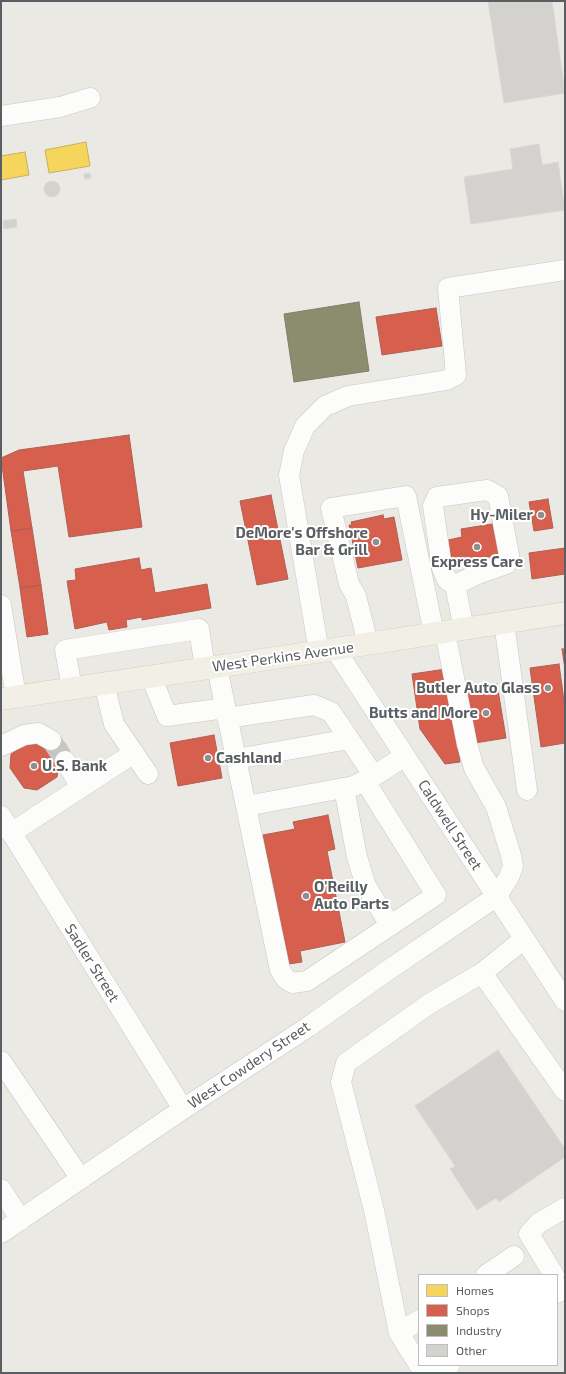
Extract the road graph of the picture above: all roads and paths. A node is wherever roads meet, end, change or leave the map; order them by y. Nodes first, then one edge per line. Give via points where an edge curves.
1 (90, 98) dead end
2 (1, 116) edge
3 (565, 270) edge
4 (455, 585) junction
5 (1, 604) edge
6 (565, 613) edge
7 (504, 622) junction
8 (448, 631) junction
9 (368, 644) junction
10 (327, 651) junction
11 (5, 658) edge
12 (211, 668) junction
13 (151, 676) junction
14 (104, 683) junction
15 (72, 688) junction
16 (8, 698) edge
17 (226, 713) junction
18 (349, 739) junction
19 (51, 740) tunnel mouth
20 (1, 746) edge
21 (134, 753) junction
22 (405, 756) junction
23 (236, 759) junction
24 (65, 761) tunnel mouth
25 (148, 774) dead end
26 (370, 778) junction
27 (82, 787) junction
28 (344, 788) junction
29 (527, 790) dead end
30 (246, 806) junction
31 (1, 816) edge
32 (12, 833) junction
33 (497, 896) junction
34 (390, 925) junction
35 (524, 939) junction
36 (482, 973) junction
37 (565, 1001) edge
38 (1, 1061) edge
39 (565, 1091) edge
40 (183, 1109) junction
41 (80, 1179) junction
42 (1, 1189) edge
43 (565, 1208) edge
44 (21, 1220) junction
45 (1, 1234) edge
46 (514, 1256) dead end
47 (487, 1274) edge
48 (553, 1274) edge
49 (418, 1321) edge
50 (399, 1333) junction
51 (418, 1363) edge
52 (448, 1366) edge
53 (438, 1373) edge

1 - 2 street via 60,107
3 - 10 street via 448,288 456,375 447,380 348,396 326,406 305,426 294,451 289,475
4 - 4 street via 447,580 442,568 433,506 437,497 487,490 498,496 509,555 506,564
4 - 8 street
5 - 11 street
6 - 7 main road, West Perkins Avenue
7 - 8 main road, West Perkins Avenue
7 - 29 street
8 - 9 main road, West Perkins Avenue
8 - 9 street via 406,496 331,508 349,584 356,596
8 - 33 street via 467,744 474,768 496,808 511,855 513,866
9 - 10 main road, West Perkins Avenue
10 - 12 main road, West Perkins Avenue
10 - 22 street, Caldwell Street
11 - 16 street
12 - 13 main road, West Perkins Avenue
12 - 15 street via 199,629 65,650
12 - 17 street
13 - 14 main road, West Perkins Avenue
13 - 17 street via 167,716
14 - 15 main road, West Perkins Avenue
14 - 21 street via 114,724
15 - 16 main road, West Perkins Avenue
17 - 18 street via 314,705 331,712
17 - 23 street
18 - 23 street
18 - 26 street
19 - 20 street via 38,733 24,735
21 - 25 street
21 - 27 street
22 - 26 street
22 - 33 street, Caldwell Street
23 - 30 street
24 - 27 street
26 - 28 street
26 - 34 street via 436,895
27 - 32 street
28 - 30 street
28 - 34 street via 366,886
30 - 34 street via 280,970 286,979 292,983 307,981
31 - 32 street, Sadler Street
32 - 40 street, Sadler Street
33 - 35 street, Caldwell Street
33 - 40 street, West Cowdery Street via 308,1027
35 - 36 street
35 - 37 street, Caldwell Street
36 - 39 street
36 - 50 street via 429,1004 346,1063 341,1082 374,1210
38 - 41 street
40 - 41 street, West Cowdery Street
41 - 44 street, West Cowdery Street
42 - 44 street
43 - 48 street via 539,1223 529,1234
44 - 45 street, West Cowdery Street
46 - 47 street
49 - 50 street
50 - 51 street
52 - 53 street

